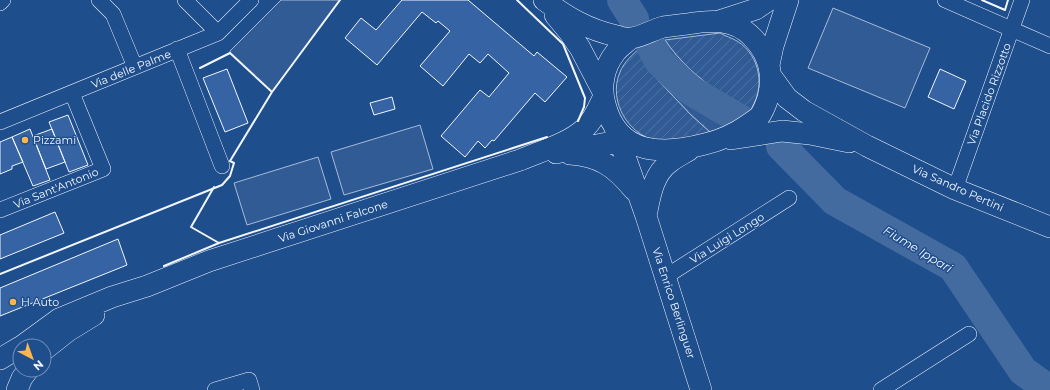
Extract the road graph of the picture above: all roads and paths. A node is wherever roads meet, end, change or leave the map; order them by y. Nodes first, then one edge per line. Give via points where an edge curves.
1 (3, 0) edge
2 (99, 0) edge
3 (185, 0) edge
4 (252, 0) edge
5 (543, 0) edge
6 (768, 0) edge
7 (788, 0) edge
8 (945, 0) edge
9 (1022, 0) edge
10 (0, 3) edge
11 (719, 21) junction
12 (1012, 30) junction
13 (218, 33) junction
14 (631, 38) junction
15 (1050, 46) edge
16 (178, 49) junction
17 (135, 67) junction
18 (770, 71) junction
19 (72, 93) junction
20 (603, 94) junction
21 (0, 122) edge
22 (618, 136) junction
23 (706, 144) junction
24 (867, 146) junction
25 (559, 153) junction
26 (520, 160) junction
27 (222, 166) dead end
28 (955, 189) junction
29 (639, 195) junction
30 (789, 198) dead end
31 (0, 210) edge
32 (646, 216) junction
33 (1050, 228) edge
34 (665, 277) junction
35 (147, 286) junction
36 (969, 334) dead end
37 (33, 338) edge
38 (52, 344) edge
39 (12, 352) edge
40 (0, 359) edge
41 (22, 378) edge
42 (250, 385) edge
43 (17, 390) edge
44 (215, 390) edge
45 (701, 390) edge
46 (881, 390) edge

1 - 10 street
2 - 17 street via 113,14
3 - 13 street
4 - 13 street, Via delle Palme
5 - 14 main road via 584,26
5 - 20 main road, Via Enrico Berlinguer via 570,32
6 - 11 main road via 756,9
7 - 18 main road via 773,46
8 - 12 street
9 - 12 street, Via Placido Rizzotto
11 - 14 main road via 708,20 662,28
11 - 18 main road via 730,23 752,36 763,50
12 - 15 street
12 - 28 street, Via Placido Rizzotto
13 - 16 street, Via delle Palme
14 - 20 main road via 615,52 605,71
16 - 17 street, Via delle Palme
16 - 27 street
17 - 19 street, Via delle Palme
18 - 23 main road via 770,87 759,116 737,132
18 - 24 main road via 787,98 804,111
19 - 21 street, Via delle Palme
19 - 31 street, Via Sant'Antonio via 103,169
20 - 22 main road, Via Enrico Berlinguer via 608,116
20 - 26 main road via 595,115 585,129 571,139
22 - 23 main road via 645,148 667,151
22 - 25 main road via 607,143
22 - 29 main road, Via Enrico Berlinguer
23 - 24 main road via 782,131 834,138
23 - 32 main road via 669,162 659,174 651,190
24 - 28 main road, Via Sandro Pertini
25 - 26 main road
25 - 29 main road via 595,157 612,167
26 - 35 main road, Via Giovanni Falcone via 209,261
28 - 33 main road, Via Sandro Pertini
29 - 32 main road, Via Enrico Berlinguer
30 - 34 street, Via Luigi Longo
32 - 34 main road, Via Enrico Berlinguer
34 - 45 main road, Via Enrico Berlinguer
35 - 37 main road via 112,297 60,319
35 - 38 main road via 68,331
36 - 46 street
39 - 40 main road
41 - 43 main road
42 - 44 street

